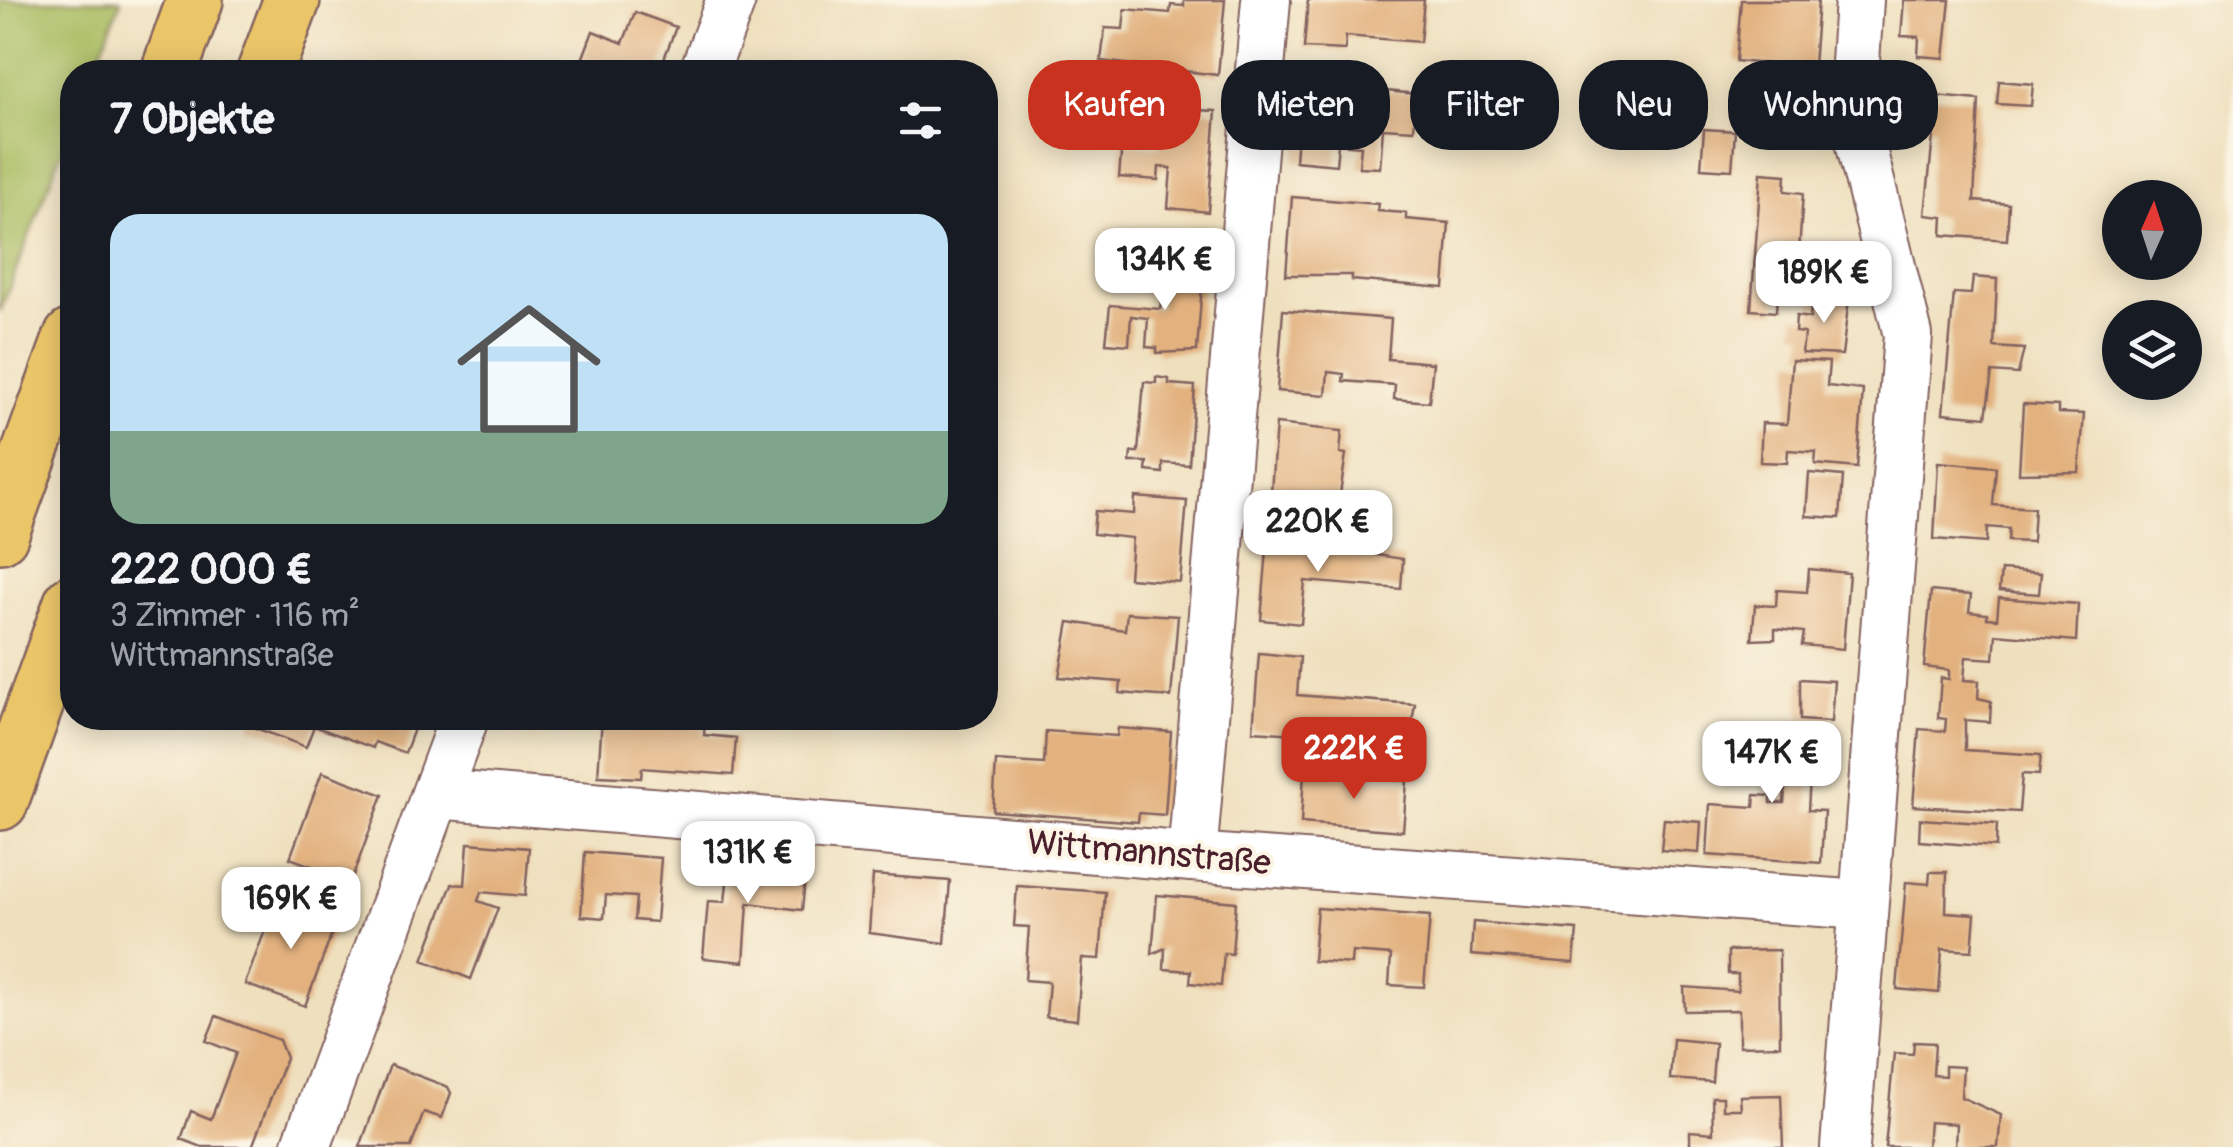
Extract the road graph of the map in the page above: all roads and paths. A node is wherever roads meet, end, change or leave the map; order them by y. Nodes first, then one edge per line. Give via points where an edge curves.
1 (195, 0) edge
2 (292, 0) edge
3 (732, 0) edge
4 (1266, 0) edge
5 (1859, 0) edge
6 (173, 60) edge
7 (270, 60) edge
8 (709, 60) edge
9 (60, 370) edge
10 (0, 535) edge
11 (60, 637) edge
12 (460, 730) edge
13 (436, 794) junction
14 (0, 802) edge
15 (1192, 857) junction
16 (1864, 905) junction
17 (306, 1147) edge
18 (1845, 1147) edge

1 - 6 highway
2 - 7 highway
3 - 8 street
4 - 15 street
5 - 16 street via 1852,109 1908,335
9 - 10 highway
11 - 14 highway
12 - 13 street
13 - 15 street, Wittmannstraße
13 - 17 street
15 - 16 street, Wittmannstraße
16 - 18 street

